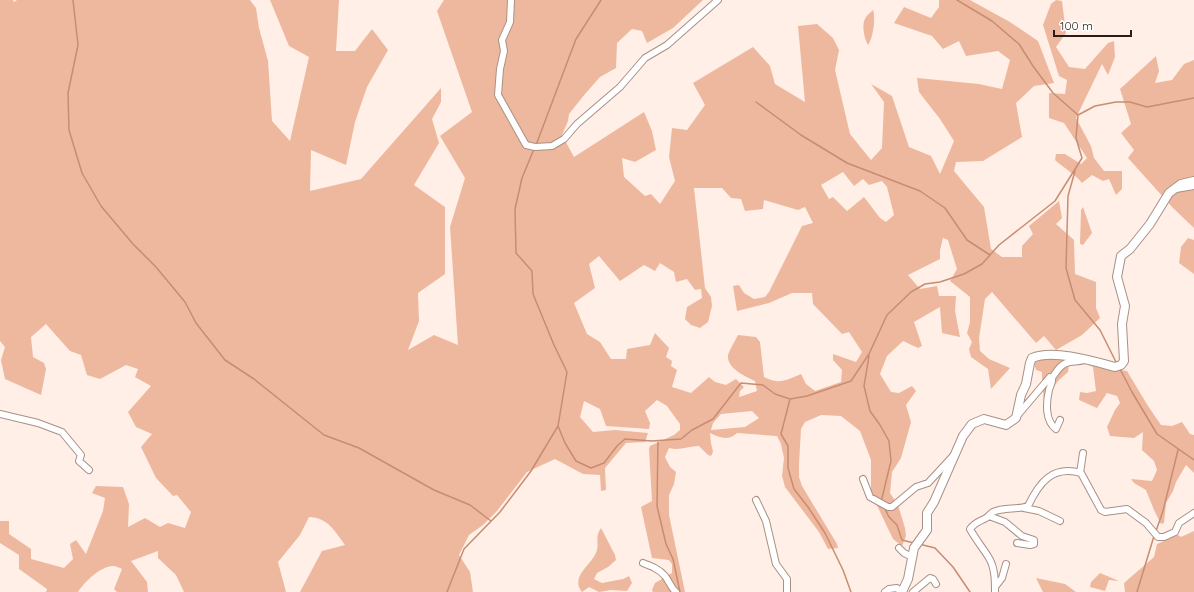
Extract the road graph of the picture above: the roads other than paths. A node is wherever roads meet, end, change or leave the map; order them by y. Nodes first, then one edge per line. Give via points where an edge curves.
1 (512, 0) edge
2 (718, 0) edge
3 (1194, 181) edge
4 (1194, 186) edge
5 (1174, 189) junction
6 (1084, 360) junction
7 (1052, 378) junction
8 (0, 414) edge
9 (1016, 418) junction
10 (1060, 420) dead end
11 (956, 452) junction
12 (1083, 453) dead end
13 (89, 470) dead end
14 (1080, 473) junction
15 (864, 479) dead end
16 (756, 500) dead end
17 (1023, 508) junction
18 (1194, 513) edge
19 (989, 516) junction
20 (1060, 521) dead end
21 (1017, 543) dead end
22 (899, 548) dead end
23 (912, 557) junction
24 (643, 563) dead end
25 (1006, 564) dead end
26 (936, 584) dead end
27 (995, 589) edge
28 (676, 592) edge
29 (787, 592) edge
30 (885, 592) edge
31 (901, 592) edge
32 (913, 592) edge

1 - 2 street via 510,22 502,40 504,50 498,95 526,145 535,147 552,146 564,139 576,124 620,88 645,58 667,45
3 - 5 street via 1181,184
4 - 5 street
5 - 6 street via 1150,224 1121,256 1117,277 1125,306 1122,324 1124,361 1115,367
6 - 7 street via 1068,362 1061,366
6 - 9 street via 1052,354 1032,358
7 - 9 street via 1046,380
7 - 10 street via 1047,410 1052,426 1056,429
8 - 13 street via 62,432 81,455 79,461
9 - 11 street via 1006,425 984,419 972,424
11 - 15 street via 928,483 916,487 892,507 870,497
11 - 23 street via 927,513 926,530 914,548
12 - 14 street
14 - 17 street via 1066,472 1048,477 1040,484 1028,506
14 - 18 street via 1086,479 1101,510 1105,512 1127,508 1146,523 1158,537 1175,532 1179,523
16 - 29 street via 766,521 776,564 787,579
17 - 19 street via 1006,509
17 - 20 street via 1039,511
19 - 21 street via 1005,522 1022,536 1034,540 1034,544 1030,545
19 - 27 street via 974,523 970,529 990,560
22 - 23 street
23 - 31 street via 908,579
24 - 28 street via 658,569
25 - 27 street
26 - 32 street via 930,578
30 - 31 street via 897,588

